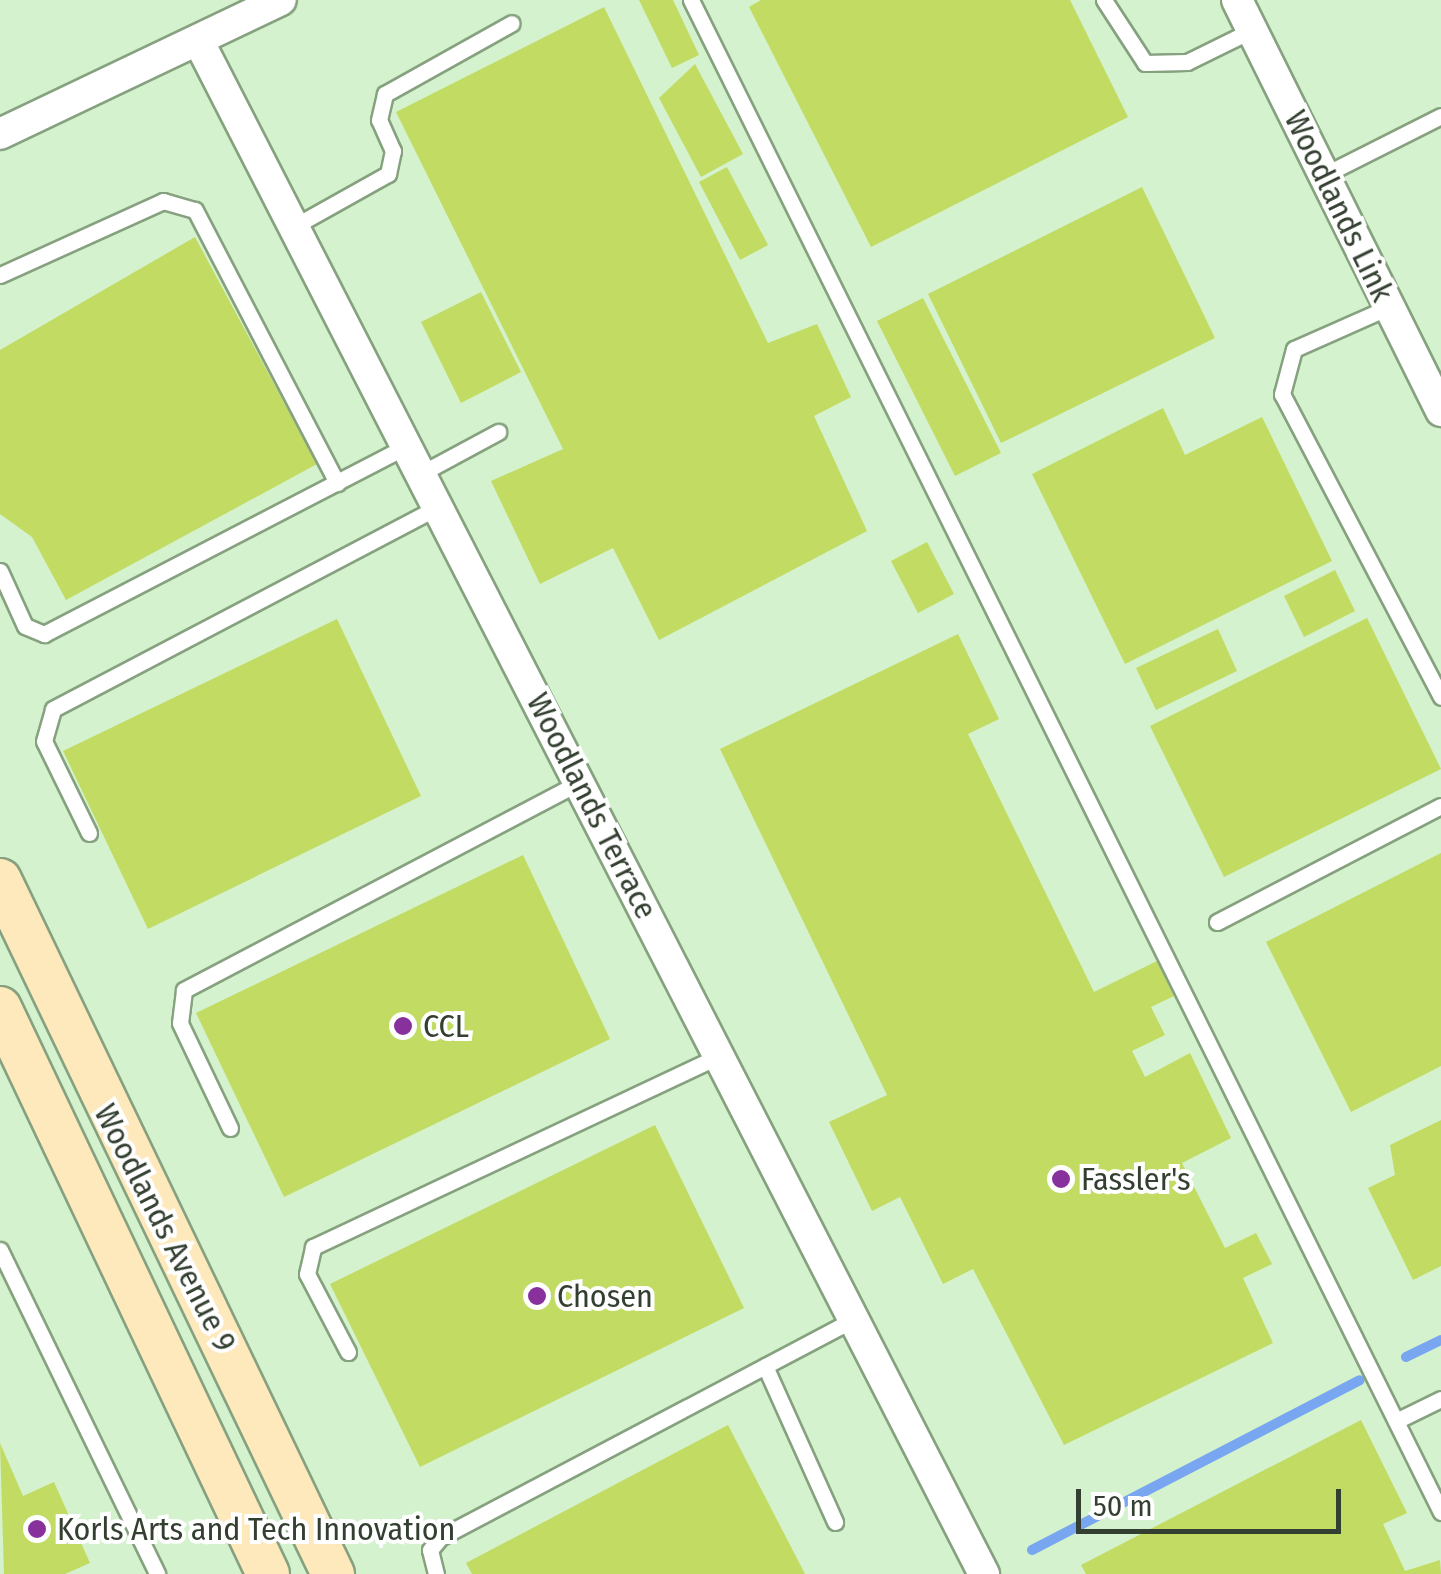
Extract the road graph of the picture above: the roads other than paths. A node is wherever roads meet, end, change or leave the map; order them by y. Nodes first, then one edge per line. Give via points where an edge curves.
1 (280, 0) edge
2 (691, 0) edge
3 (1104, 0) edge
4 (1236, 0) edge
5 (512, 23) dead end
6 (1252, 30) junction
7 (198, 40) junction
8 (1441, 116) edge
9 (0, 134) edge
10 (1324, 175) junction
11 (294, 227) junction
12 (0, 275) edge
13 (1389, 307) junction
14 (1441, 411) edge
15 (498, 432) dead end
16 (406, 446) junction
17 (420, 474) junction
18 (337, 483) junction
19 (438, 508) junction
20 (0, 571) edge
21 (1441, 697) edge
22 (579, 783) junction
23 (1441, 806) edge
24 (89, 833) dead end
25 (0, 880) edge
26 (1217, 922) dead end
27 (0, 1008) edge
28 (719, 1056) junction
29 (230, 1128) dead end
30 (0, 1250) edge
31 (855, 1319) junction
32 (348, 1352) dead end
33 (765, 1366) junction
34 (1441, 1399) edge
35 (1396, 1422) junction
36 (1441, 1512) edge
37 (835, 1522) dead end
38 (158, 1574) edge
39 (268, 1574) edge
40 (332, 1574) edge
41 (436, 1574) edge
42 (984, 1574) edge

1 - 7 street
2 - 35 lane
3 - 6 lane via 1144,64 1187,62
4 - 6 street, Woodlands Link
5 - 11 lane via 385,94 378,106 393,151 388,174
6 - 10 street, Woodlands Link
7 - 9 street
7 - 11 street, Woodlands Terrace
8 - 10 lane
10 - 13 street, Woodlands Link
11 - 16 street, Woodlands Terrace
12 - 18 lane via 163,202 195,210
13 - 14 street, Woodlands Link
13 - 21 lane via 1294,350 1282,394
15 - 17 lane
16 - 17 street, Woodlands Terrace
16 - 18 lane
17 - 19 street, Woodlands Terrace
18 - 20 lane via 44,634 25,626
19 - 22 street, Woodlands Terrace
19 - 24 lane via 53,709 44,742
22 - 28 street, Woodlands Terrace
22 - 29 lane via 184,990 180,1022
23 - 26 lane
25 - 40 main road, Woodlands Avenue 9
27 - 39 main road, Woodlands Avenue 9
28 - 31 street, Woodlands Terrace
28 - 32 lane via 313,1247 307,1274
30 - 38 lane
31 - 33 lane
31 - 42 street, Woodlands Terrace
33 - 37 lane
33 - 41 lane via 441,1537 430,1550
34 - 35 lane
35 - 36 lane

